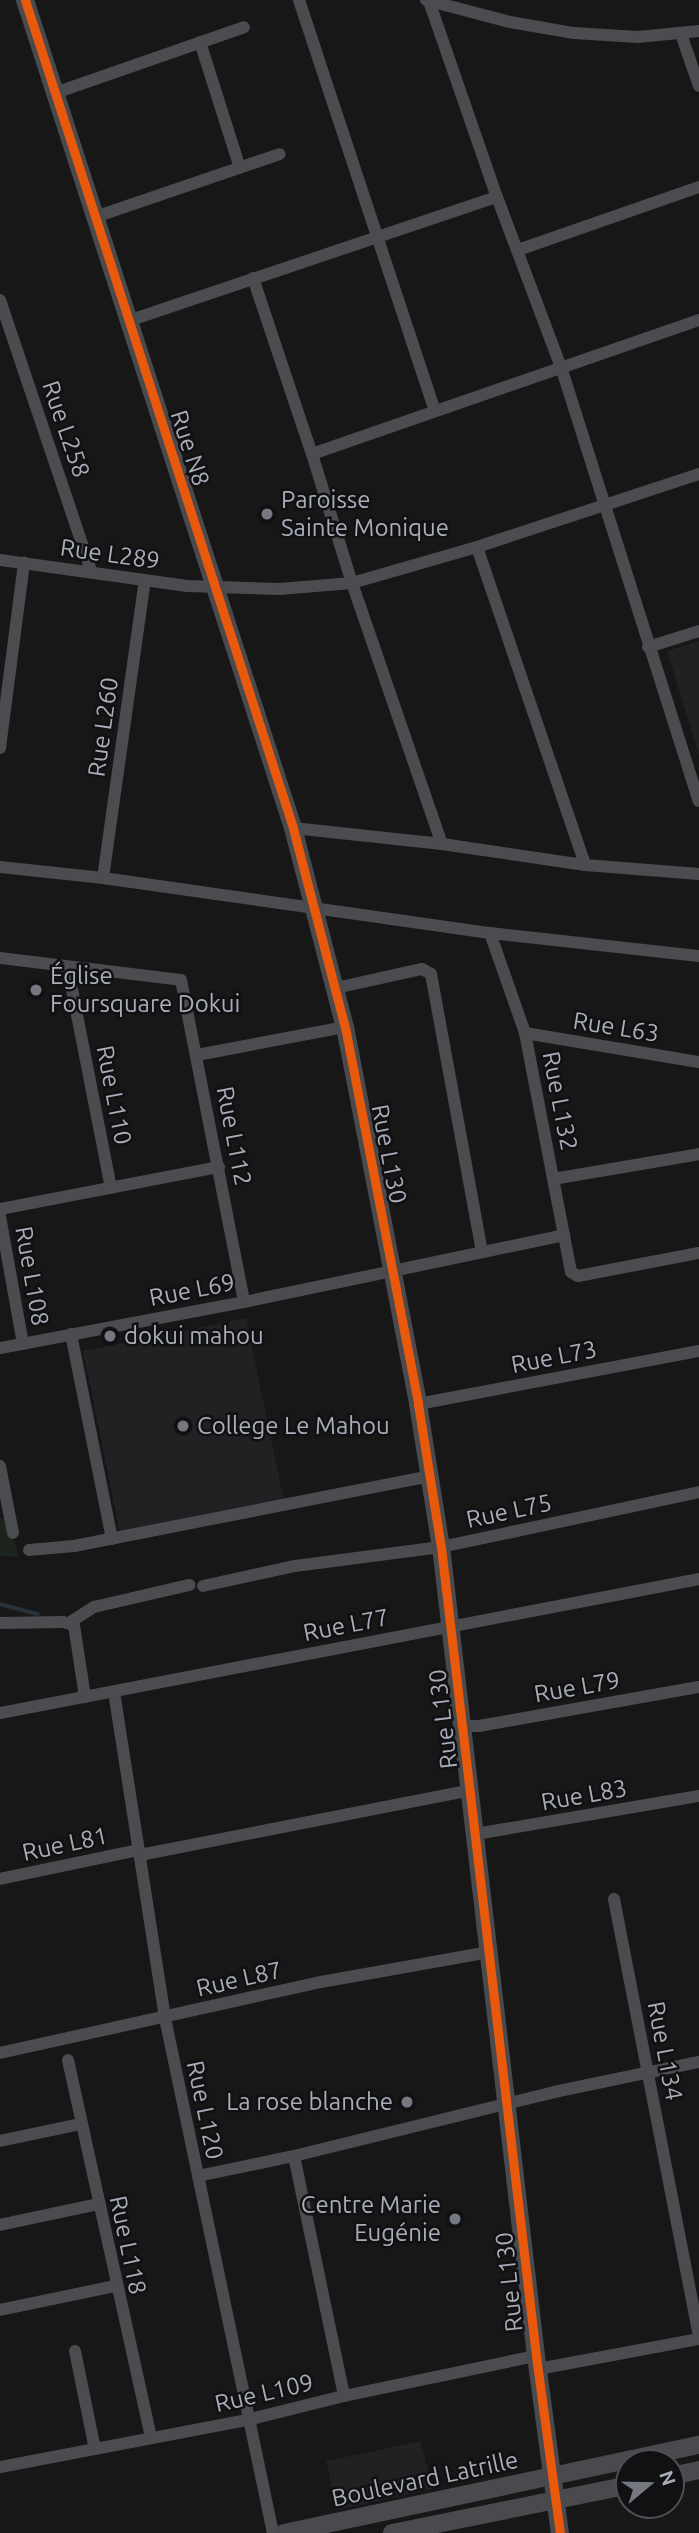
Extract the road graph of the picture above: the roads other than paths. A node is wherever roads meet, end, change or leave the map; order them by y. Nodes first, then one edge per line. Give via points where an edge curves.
1 (25, 0) edge
2 (299, 0) edge
3 (427, 1) edge
4 (244, 27) dead end
5 (699, 31) edge
6 (681, 34) junction
7 (200, 42) junction
8 (699, 86) edge
9 (55, 93) junction
10 (280, 155) dead end
11 (240, 168) junction
12 (699, 187) edge
13 (497, 197) junction
14 (95, 217) junction
15 (378, 238) junction
16 (518, 250) junction
17 (253, 278) junction
18 (0, 300) edge
19 (699, 320) edge
20 (128, 321) junction
21 (562, 370) junction
22 (435, 411) junction
23 (312, 454) junction
24 (699, 474) edge
25 (607, 506) junction
26 (477, 547) junction
27 (0, 560) edge
28 (24, 563) junction
29 (92, 571) junction
30 (145, 581) junction
31 (352, 583) junction
32 (214, 588) junction
33 (699, 631) edge
34 (648, 647) junction
35 (0, 748) edge
36 (699, 801) edge
37 (293, 828) junction
38 (442, 844) junction
39 (585, 865) junction
40 (0, 867) edge
41 (699, 874) edge
42 (103, 878) junction
43 (317, 909) junction
44 (490, 933) junction
45 (699, 956) edge
46 (0, 958) edge
47 (68, 969) junction
48 (337, 988) junction
49 (345, 1027) junction
50 (525, 1033) junction
51 (197, 1055) junction
52 (699, 1062) edge
53 (699, 1154) edge
54 (219, 1167) junction
55 (554, 1179) junction
56 (111, 1188) junction
57 (0, 1209) edge
58 (0, 1216) edge
59 (564, 1235) junction
60 (482, 1252) junction
61 (699, 1253) edge
62 (392, 1272) junction
63 (244, 1302) junction
64 (71, 1334) junction
65 (23, 1344) junction
66 (0, 1348) edge
67 (699, 1351) edge
68 (418, 1404) junction
69 (0, 1466) edge
70 (430, 1476) junction
71 (699, 1492) edge
72 (13, 1533) dead end
73 (112, 1539) junction
74 (441, 1547) junction
75 (29, 1550) dead end
76 (699, 1578) edge
77 (189, 1585) dead end
78 (203, 1586) dead end
79 (0, 1623) edge
80 (69, 1623) junction
81 (452, 1626) junction
82 (699, 1687) edge
83 (114, 1692) junction
84 (85, 1697) junction
85 (0, 1713) edge
86 (462, 1726) junction
87 (471, 1790) junction
88 (699, 1796) edge
89 (476, 1834) junction
90 (140, 1852) junction
91 (0, 1879) edge
92 (614, 1899) dead end
93 (489, 1952) junction
94 (165, 2018) junction
95 (0, 2053) edge
96 (68, 2060) dead end
97 (699, 2062) edge
98 (647, 2072) junction
99 (507, 2105) junction
100 (81, 2124) junction
101 (0, 2141) edge
102 (294, 2156) junction
103 (198, 2176) junction
104 (97, 2204) junction
105 (0, 2225) edge
106 (116, 2286) junction
107 (0, 2310) edge
108 (699, 2337) edge
109 (75, 2351) dead end
110 (537, 2362) junction
111 (344, 2396) junction
112 (251, 2419) junction
113 (151, 2437) junction
114 (94, 2444) junction
115 (699, 2445) edge
116 (0, 2466) edge
117 (552, 2477) junction
118 (615, 2488) edge
119 (555, 2500) junction
120 (273, 2533) edge
121 (284, 2533) edge
122 (392, 2533) edge
123 (560, 2533) edge

1 - 9 street, Rue N8
2 - 15 street
3 - 6 street via 574,33
3 - 13 street
4 - 7 street
5 - 6 street
6 - 8 street
7 - 9 street
7 - 11 street
9 - 14 street, Rue N8
10 - 11 street
11 - 14 street
12 - 16 street
13 - 15 street
13 - 16 street
14 - 20 street, Rue N8
15 - 17 street
15 - 22 street
16 - 21 street
17 - 20 street
17 - 23 street
18 - 29 street, Rue L258
19 - 21 street
20 - 32 street, Rue N8
21 - 22 street
21 - 25 street
22 - 23 street
23 - 31 street
24 - 25 street, Rue L289
25 - 26 street, Rue L289
25 - 34 street
26 - 31 street, Rue L289
26 - 39 street
27 - 28 street, Rue L289
28 - 29 street, Rue L289
28 - 35 street
29 - 30 street, Rue L289
30 - 32 street, Rue L289
30 - 42 street, Rue L260
31 - 32 street, Rue L289
31 - 38 street
32 - 37 street, Rue N8
33 - 34 street
34 - 36 street
37 - 38 street
37 - 43 street, Rue N8
38 - 39 street
39 - 41 street
40 - 42 street
42 - 43 street
43 - 44 street
43 - 48 street, Rue L130
44 - 45 street
44 - 50 street, Rue L132
46 - 47 street
47 - 51 street, Rue L112 via 181,980
47 - 56 street, Rue L110
48 - 49 street, Rue L130
48 - 60 street via 422,970 431,974
49 - 51 street
49 - 62 street, Rue L130
50 - 52 street, Rue L63
50 - 55 street, Rue L132
51 - 54 street, Rue L112
53 - 55 street
54 - 56 street
54 - 63 street, Rue L112
55 - 59 street, Rue L132
56 - 57 street
58 - 65 street, Rue L108
59 - 60 street, Rue L69
59 - 61 street, Rue L132 via 571,1272 578,1276
60 - 62 street, Rue L69
62 - 63 street, Rue L69
62 - 68 street, Rue L130
63 - 64 street, Rue L69
64 - 65 street, Rue L69
64 - 73 street
65 - 66 street, Rue L69
67 - 68 street, Rue L73
68 - 70 street, Rue L130
69 - 72 street
70 - 73 street
70 - 74 street, Rue L130
71 - 74 street, Rue L75
73 - 75 street
74 - 78 street, Rue L75 via 295,1566
74 - 81 street, Rue L130
76 - 81 street, Rue L77
77 - 80 street via 94,1607
79 - 80 street
80 - 84 street via 78,1636
81 - 83 street, Rue L77
81 - 86 street, Rue L130
82 - 86 street, Rue L79
83 - 84 street, Rue L77
83 - 90 street, Rue L120
84 - 85 street, Rue L77
86 - 87 street, Rue L130
87 - 89 street, Rue L130
87 - 90 street, Rue L81
88 - 89 street, Rue L83
89 - 93 street, Rue L130
90 - 91 street, Rue L81
90 - 94 street, Rue L120
92 - 98 street, Rue L134
93 - 94 street, Rue L87 via 321,1982
93 - 99 street, Rue L130
94 - 95 street, Rue L87
94 - 103 street, Rue L120
96 - 100 street, Rue L118
97 - 98 street
98 - 99 street
98 - 108 street, Rue L134
99 - 102 street
99 - 110 street, Rue L130
100 - 101 street
100 - 104 street, Rue L118
102 - 103 street
102 - 111 street
103 - 112 street, Rue L120
104 - 105 street
104 - 106 street, Rue L118
106 - 107 street
106 - 113 street, Rue L118
108 - 110 street, Rue L109
109 - 114 street
110 - 111 street, Rue L109
110 - 117 street, Rue L130
111 - 112 street, Rue L109
112 - 113 street, Rue L109
112 - 120 street, Rue L120
113 - 114 street, Rue L109
114 - 116 street, Rue L109
115 - 117 street, Boulevard Latrille
117 - 119 street, Rue L130
117 - 121 street, Boulevard Latrille
118 - 119 street, Boulevard Latrille
119 - 122 street, Boulevard Latrille
119 - 123 street, Rue L130

